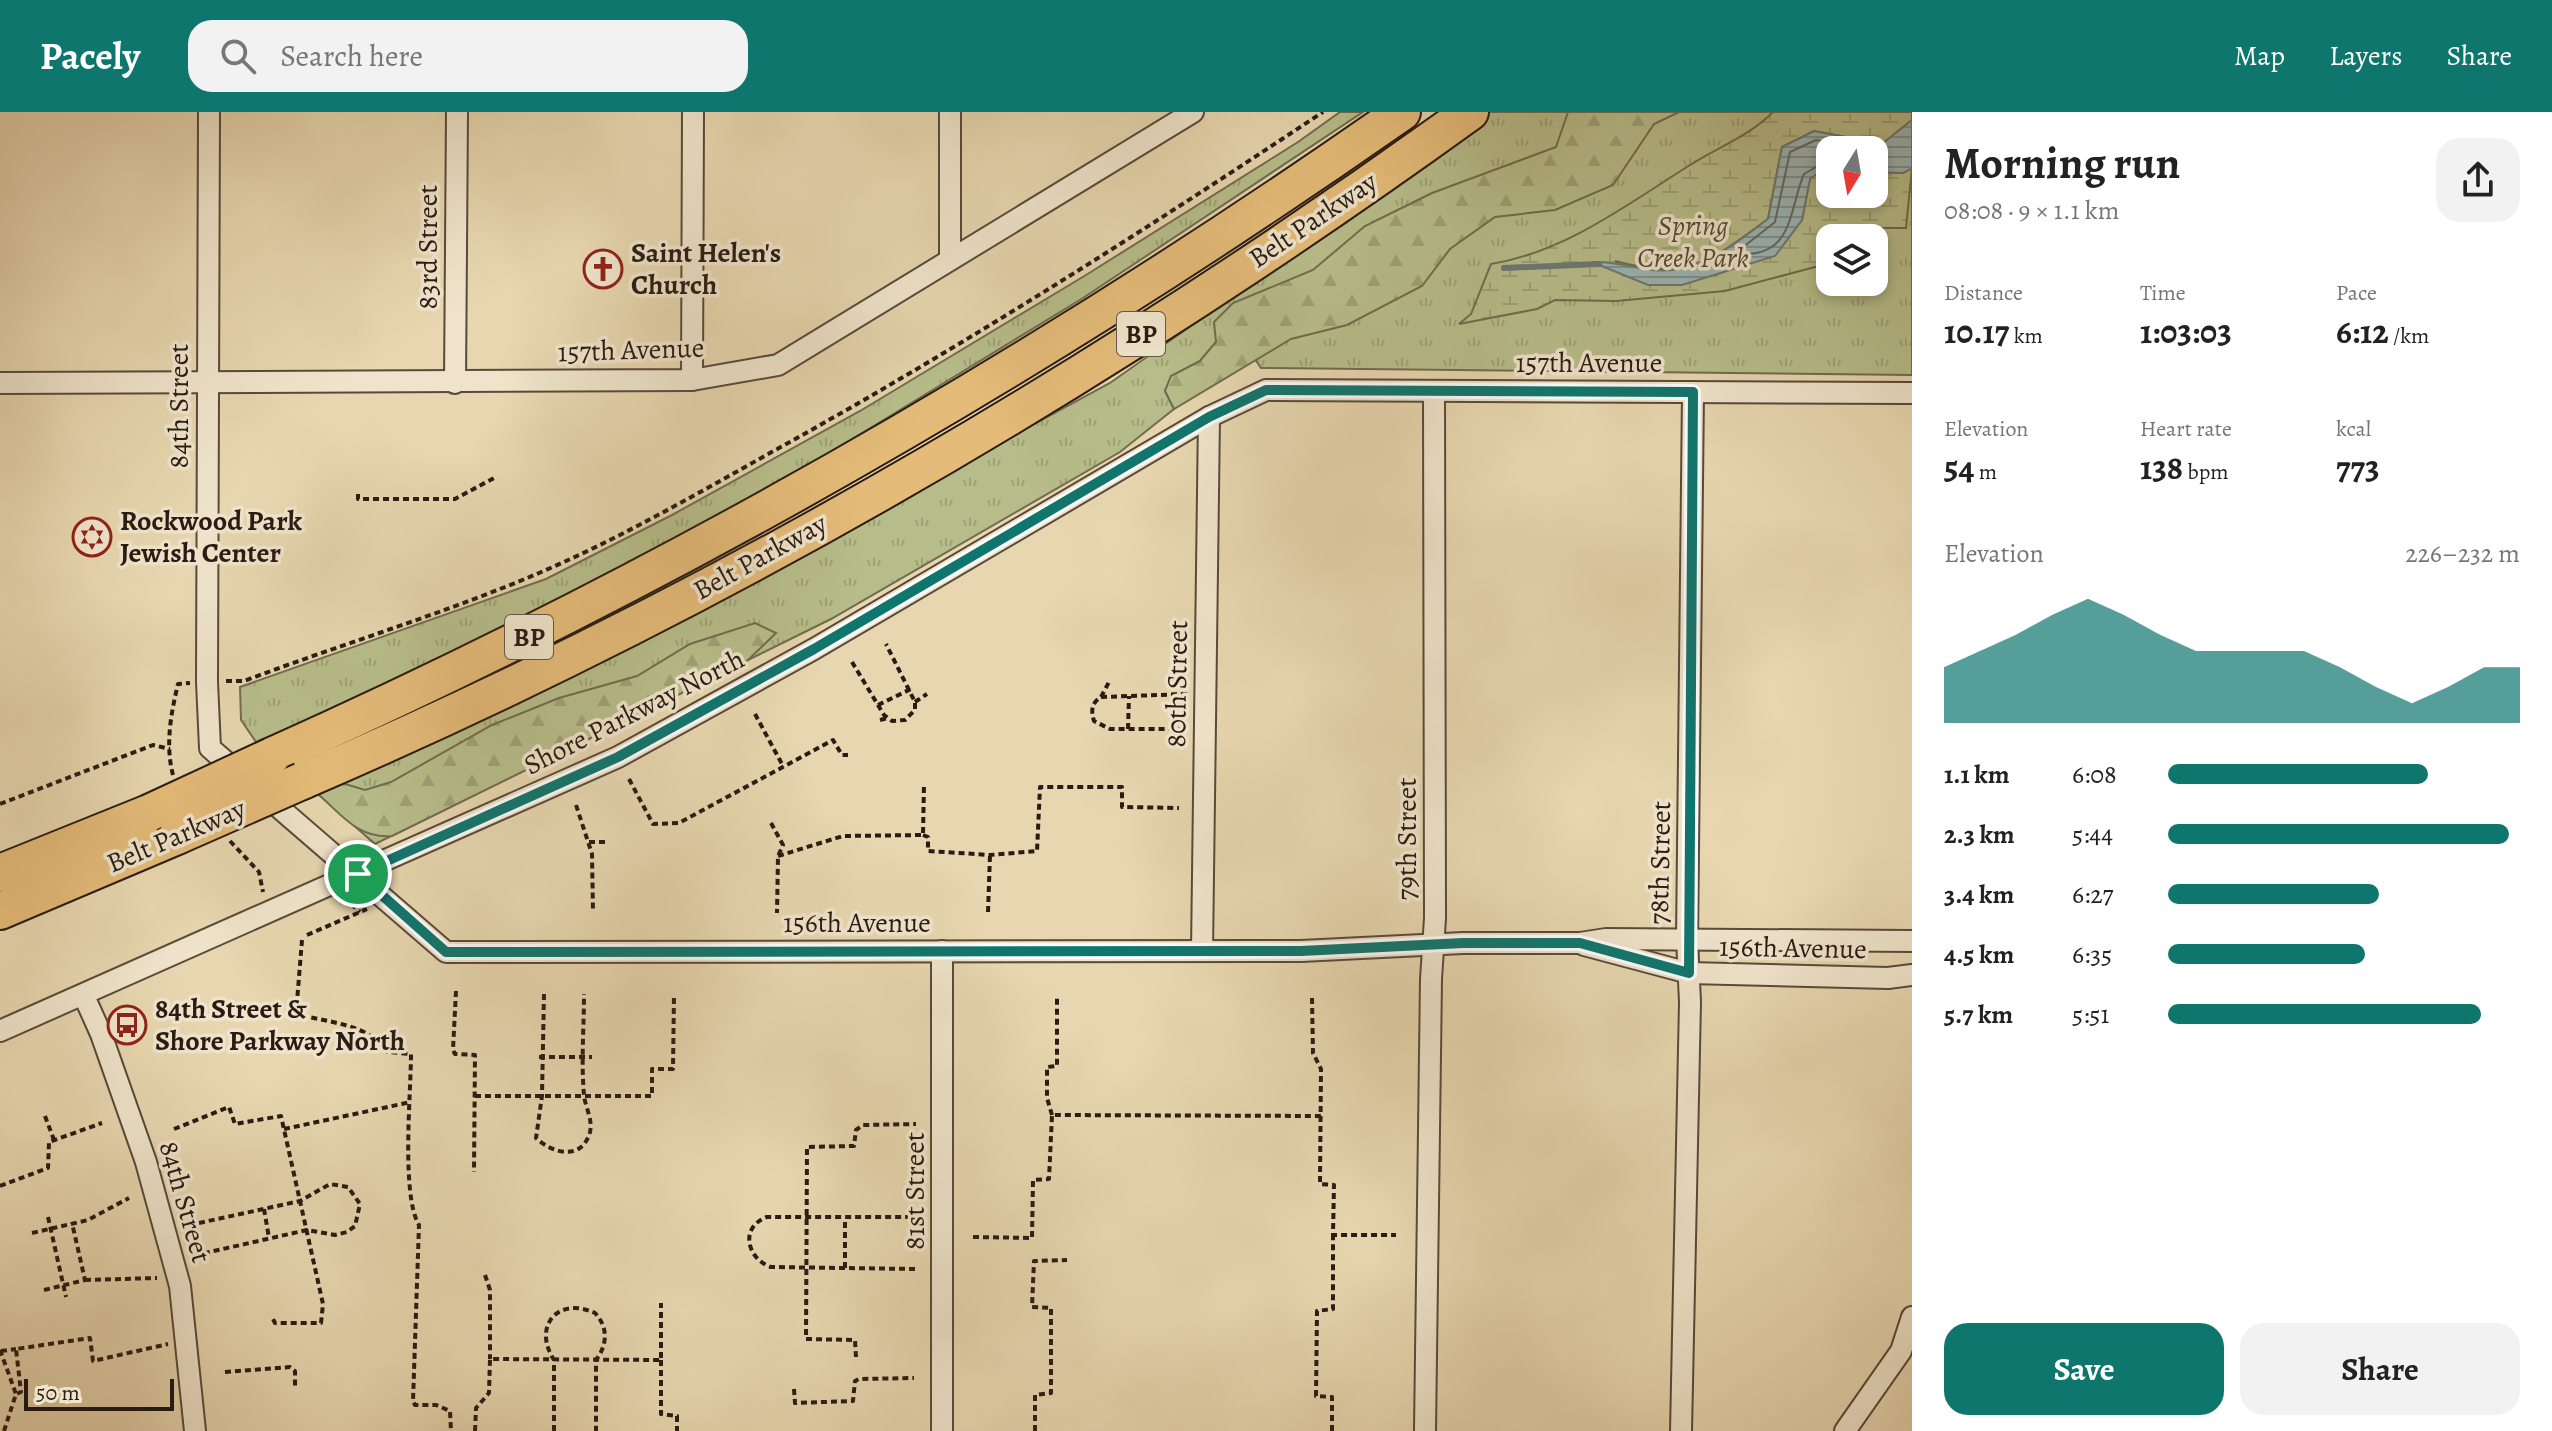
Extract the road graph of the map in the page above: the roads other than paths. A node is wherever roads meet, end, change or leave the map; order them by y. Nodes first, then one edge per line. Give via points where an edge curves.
1 (209, 112) edge
2 (457, 112) edge
3 (693, 112) edge
4 (950, 112) edge
5 (1193, 112) edge
6 (1402, 112) edge
7 (1470, 112) edge
8 (950, 258) junction
9 (692, 380) junction
10 (207, 382) junction
11 (0, 383) edge
12 (455, 383) junction
13 (1266, 390) joint
14 (1434, 391) junction
15 (1693, 392) junction
16 (1912, 393) edge
17 (1209, 417) junction
18 (210, 748) joint
19 (0, 873) edge
20 (358, 874) junction
21 (0, 911) edge
22 (1687, 939) junction
23 (1912, 941) edge
24 (1580, 943) junction
25 (1433, 946) junction
26 (942, 951) junction
27 (1202, 951) junction
28 (1689, 973) junction
29 (1912, 975) edge
30 (84, 996) junction
31 (0, 1031) edge
32 (1912, 1317) edge
33 (195, 1431) edge
34 (942, 1431) edge
35 (1425, 1431) edge
36 (1681, 1431) edge
37 (1845, 1431) edge

1 - 10 street, 84th Street
2 - 12 street, 83rd Street
3 - 9 street
4 - 8 street
5 - 8 street, 157th Avenue
6 - 19 highway, Belt Parkway / BP, bridge via 1151,281 873,449 584,609 149,813
7 - 21 highway, Belt Parkway / BP, bridge via 1158,323 887,488 617,634 421,729
8 - 9 street, 157th Avenue via 778,365
9 - 12 street, 157th Avenue
10 - 11 street, 157th Avenue
10 - 12 street, 157th Avenue
10 - 18 street, 84th Street
13 - 14 street, 157th Avenue
13 - 17 street, Shore Parkway North
14 - 15 street, 157th Avenue
14 - 25 street, 79th Street
15 - 16 street, 157th Avenue
15 - 22 street, 78th Street
17 - 20 street, Shore Parkway North via 814,649 618,757
17 - 27 street, 80th Street
18 - 20 street, 156th Avenue
20 - 26 street, 156th Avenue via 446,952
20 - 30 street, Shore Parkway North
22 - 23 street, 156th Avenue
22 - 24 street, 156th Avenue
22 - 28 street, 78th Street
24 - 25 street, 156th Avenue
24 - 28 street, 156th Avenue
25 - 27 street, 156th Avenue
25 - 35 street, 79th Street
26 - 27 street, 156th Avenue
26 - 34 street, 81st Street
28 - 29 street, 156th Avenue
28 - 36 street, 78th Street
30 - 31 street, Shore Parkway North
30 - 33 street, 84th Street via 146,1162 180,1286
32 - 37 street via 1901,1351

